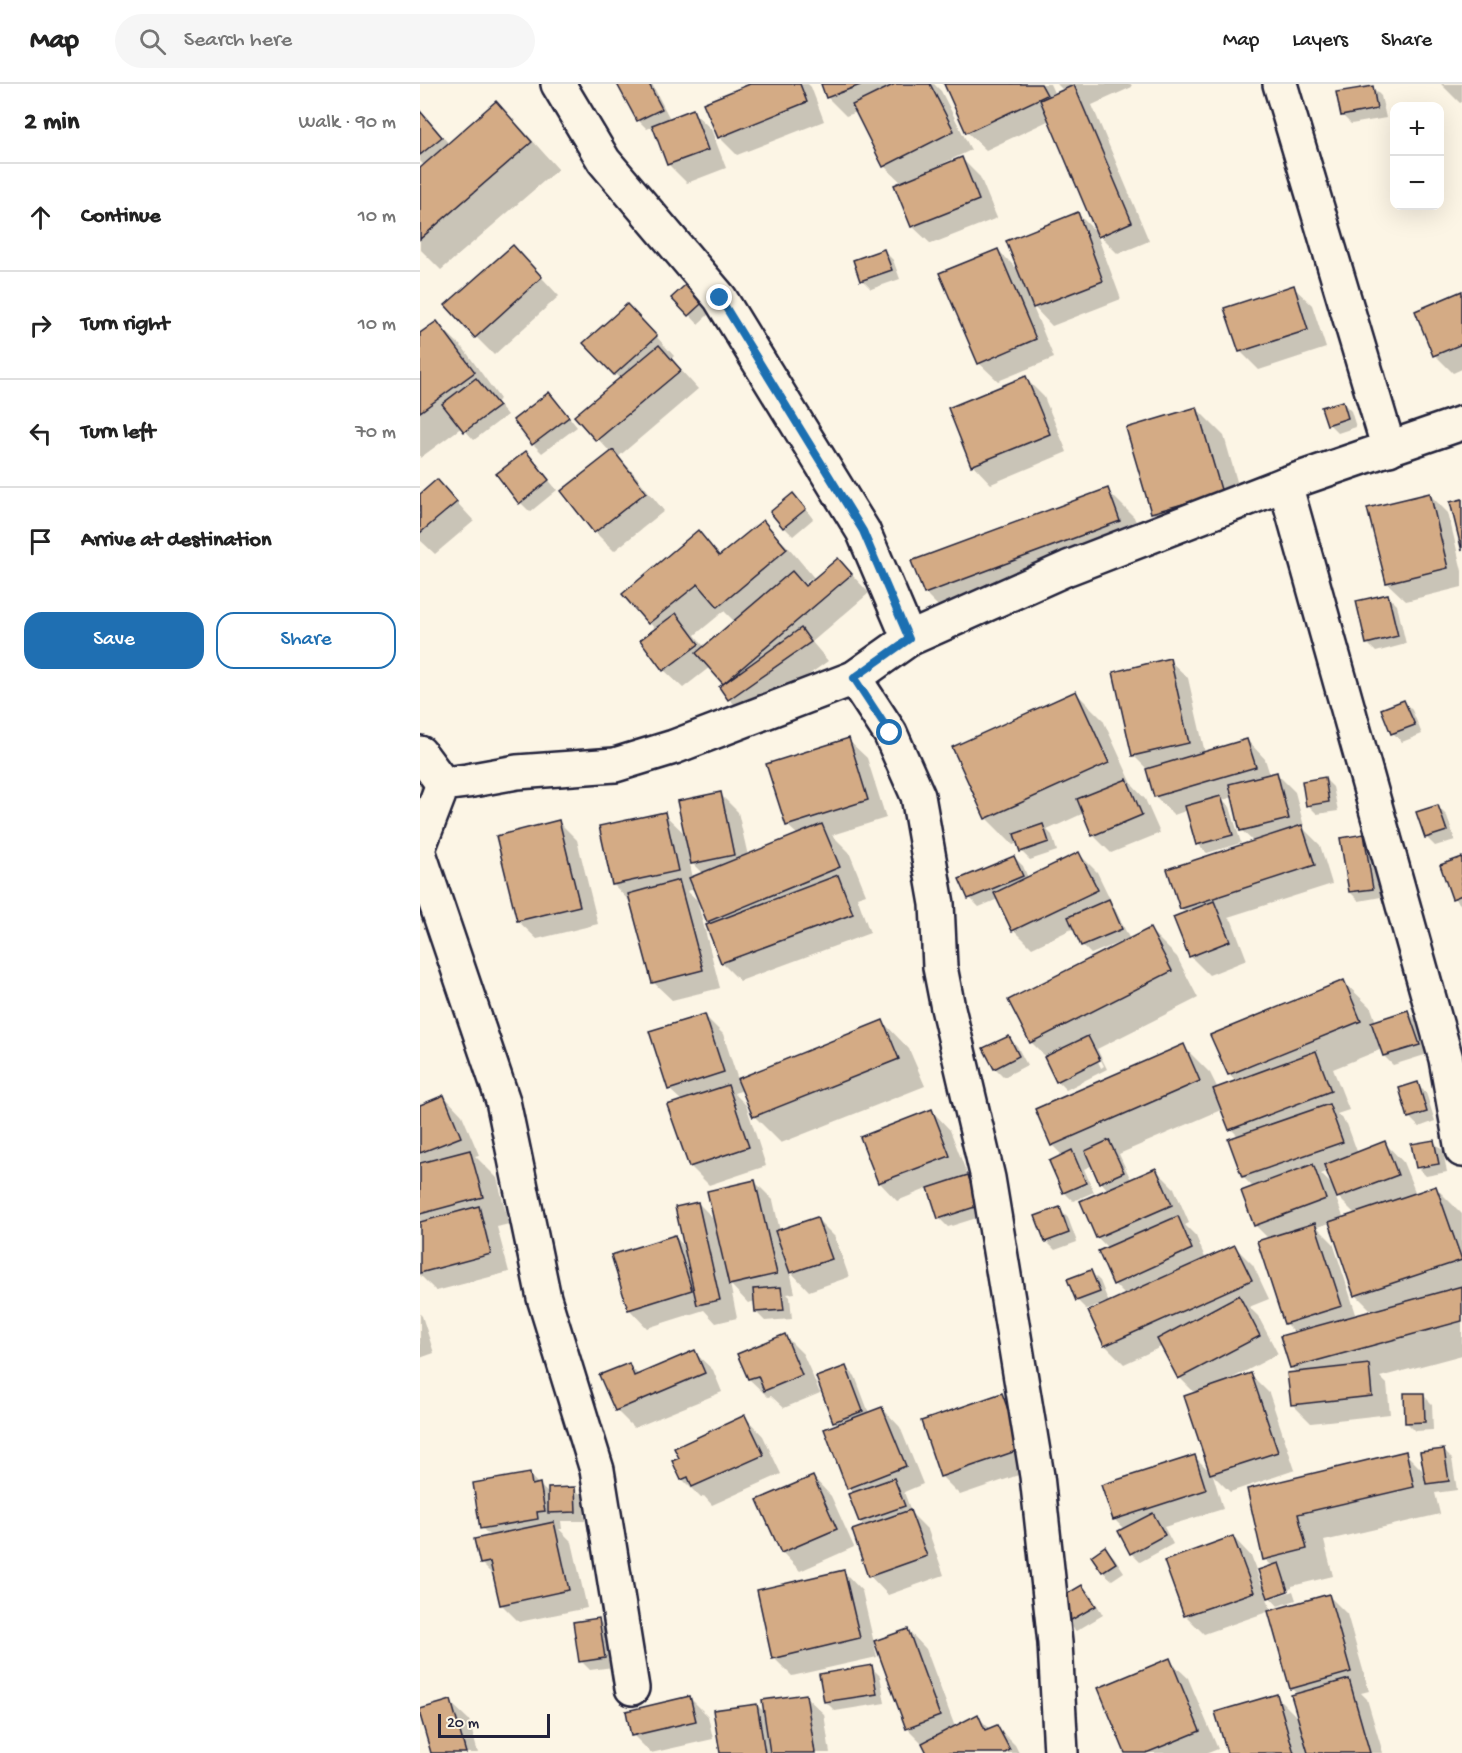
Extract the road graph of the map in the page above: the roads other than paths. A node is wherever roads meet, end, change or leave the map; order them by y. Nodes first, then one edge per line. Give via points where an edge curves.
1 (558, 84) edge
2 (1280, 84) edge
3 (1462, 423) edge
4 (1389, 448) junction
5 (1285, 484) junction
6 (909, 639) junction
7 (854, 678) junction
8 (420, 753) edge
9 (442, 783) junction
10 (420, 844) edge
11 (420, 856) edge
12 (1462, 1150) edge
13 (632, 1688) dead end
14 (1061, 1753) edge

1 - 6 street via 604,161 720,298 863,531
2 - 4 street
3 - 4 street
4 - 5 street
5 - 6 street via 1068,568
5 - 12 street via 1446,1059
6 - 7 street
7 - 9 street via 674,747 615,765 517,772
7 - 14 street via 890,733 918,796 937,904 940,967 988,1178 1037,1476 1055,1643
8 - 9 street
9 - 10 street
11 - 13 street via 503,1101 544,1298 597,1470

